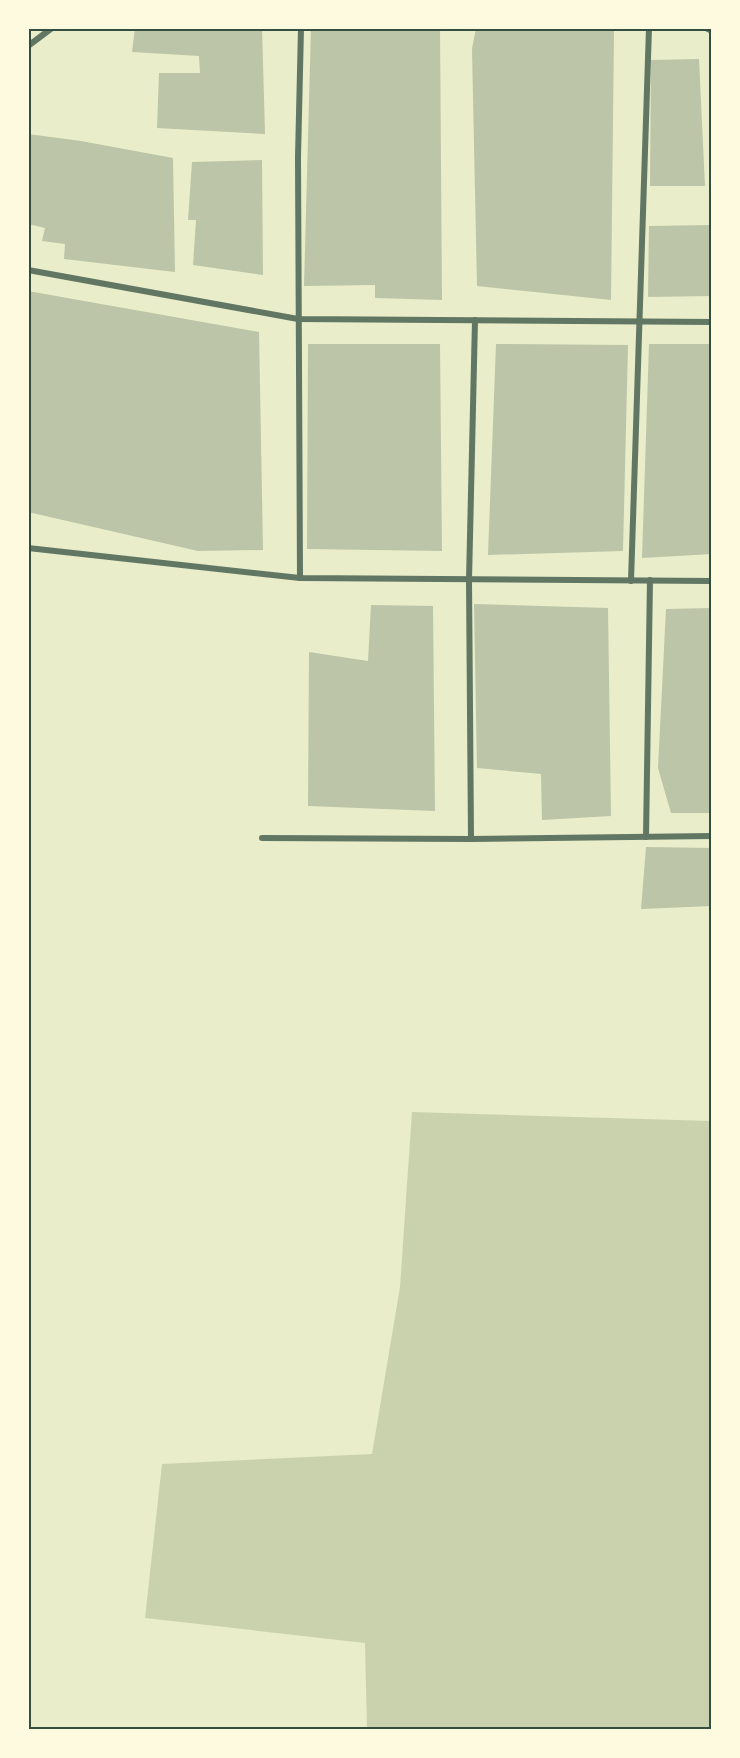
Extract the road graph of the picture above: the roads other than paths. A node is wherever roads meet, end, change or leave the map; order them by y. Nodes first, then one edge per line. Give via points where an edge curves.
1 (52, 28) edge
2 (301, 28) edge
3 (649, 28) edge
4 (706, 28) edge
5 (711, 31) edge
6 (28, 46) edge
7 (28, 270) edge
8 (298, 319) junction
9 (475, 320) junction
10 (640, 321) junction
11 (711, 322) edge
12 (28, 548) edge
13 (300, 578) junction
14 (469, 580) junction
15 (631, 580) junction
16 (650, 580) junction
17 (711, 581) edge
18 (711, 836) edge
19 (646, 837) junction
20 (262, 838) dead end
21 (471, 839) junction

1 - 6 street
2 - 8 street
3 - 10 street
4 - 5 street
7 - 8 street
8 - 9 street
8 - 13 street
9 - 10 street
9 - 14 street
10 - 11 street
10 - 15 street
12 - 13 street
13 - 14 street
14 - 15 street
14 - 21 street
15 - 16 street
16 - 17 street
16 - 19 street
18 - 19 street
19 - 21 street
20 - 21 street

